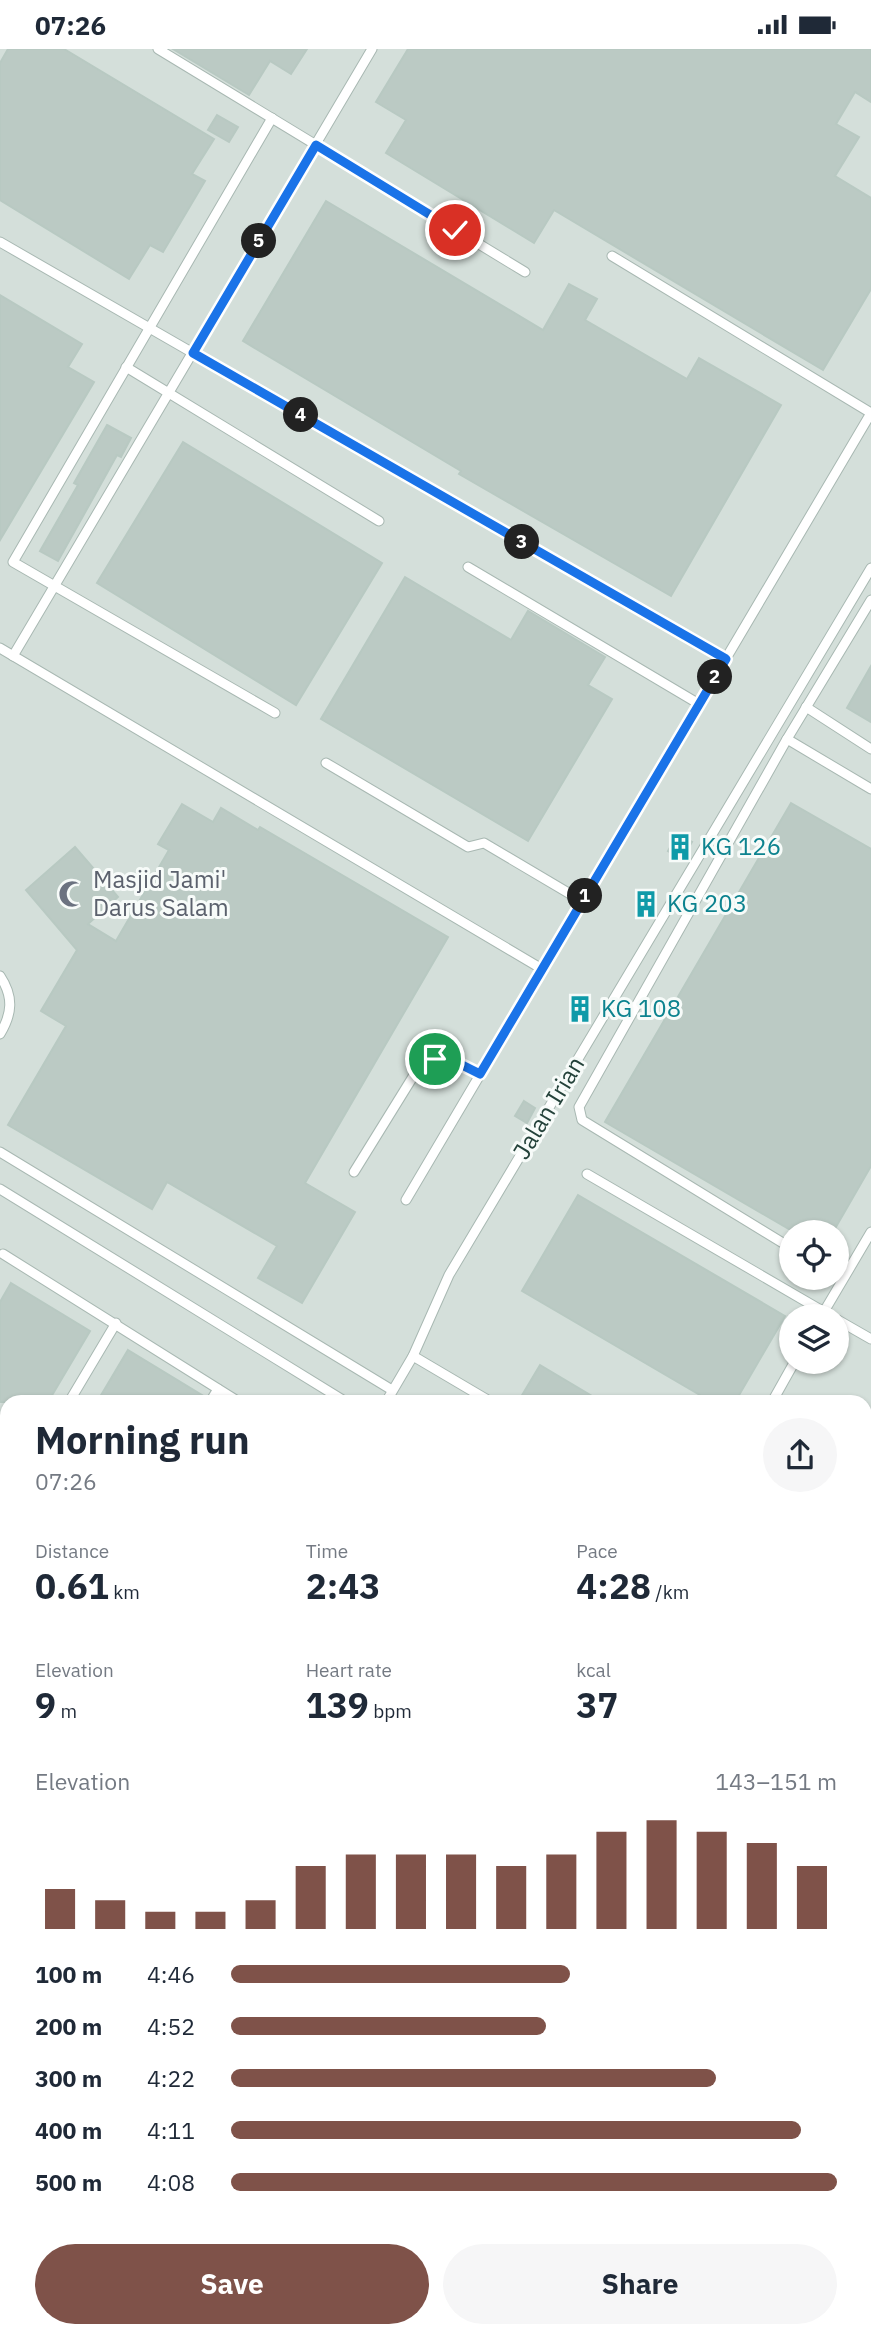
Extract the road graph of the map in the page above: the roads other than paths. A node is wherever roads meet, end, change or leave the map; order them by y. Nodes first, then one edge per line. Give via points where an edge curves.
1 (158, 49) edge
2 (373, 49) edge
3 (272, 118) junction
4 (316, 145) junction
5 (0, 242) edge
6 (612, 256) dead end
7 (525, 272) dead end
8 (149, 328) junction
9 (193, 353) junction
10 (126, 367) junction
11 (170, 393) junction
12 (871, 413) edge
13 (379, 521) dead end
14 (468, 567) dead end
15 (871, 568) edge
16 (55, 586) junction
17 (871, 600) edge
18 (0, 648) edge
19 (13, 656) junction
20 (726, 659) junction
21 (699, 704) junction
22 (806, 707) junction
23 (275, 713) dead end
24 (787, 739) junction
25 (871, 749) edge
26 (326, 764) dead end
27 (871, 789) edge
28 (582, 901) junction
29 (542, 969) junction
30 (0, 977) edge
31 (0, 1034) edge
32 (480, 1074) junction
33 (0, 1152) edge
34 (354, 1172) dead end
35 (587, 1174) dead end
36 (0, 1189) edge
37 (406, 1199) dead end
38 (871, 1232) edge
39 (779, 1241) edge
40 (1, 1255) edge
41 (807, 1304) edge
42 (832, 1304) edge
43 (116, 1323) junction
44 (849, 1326) edge
45 (871, 1339) edge
46 (413, 1356) junction
47 (788, 1374) edge
48 (218, 1389) junction
49 (392, 1390) junction
50 (73, 1395) edge
51 (214, 1395) edge
52 (228, 1395) edge
53 (335, 1395) edge
54 (390, 1395) edge
55 (479, 1395) edge
56 (776, 1395) edge

1 - 3 lane
2 - 4 lane
3 - 4 lane
3 - 8 lane
4 - 7 lane
4 - 9 lane
5 - 8 lane
6 - 12 lane
8 - 9 lane
8 - 10 lane
9 - 11 lane
9 - 20 lane
10 - 11 lane
10 - 16 lane via 13,562
11 - 13 lane
11 - 16 lane
12 - 20 lane
14 - 21 lane
15 - 46 lane, Jalan Irian via 449,1275
16 - 19 lane
16 - 23 lane
17 - 22 lane
18 - 19 lane
19 - 29 lane
20 - 21 lane
21 - 28 lane
22 - 24 lane
22 - 25 lane
24 - 27 lane
24 - 39 lane via 579,1107 582,1120
26 - 28 lane via 468,847 484,843
28 - 29 lane
29 - 32 lane
30 - 31 lane via 7,986 11,1016
32 - 34 lane via 446,1059 425,1064
32 - 37 lane
33 - 49 lane
35 - 41 lane
36 - 53 lane
38 - 42 lane
40 - 43 lane
43 - 48 lane
43 - 50 lane
44 - 45 lane
46 - 49 lane, Jalan Irian
46 - 55 lane
47 - 56 lane
48 - 51 lane
48 - 52 lane
49 - 54 lane, Jalan Irian

